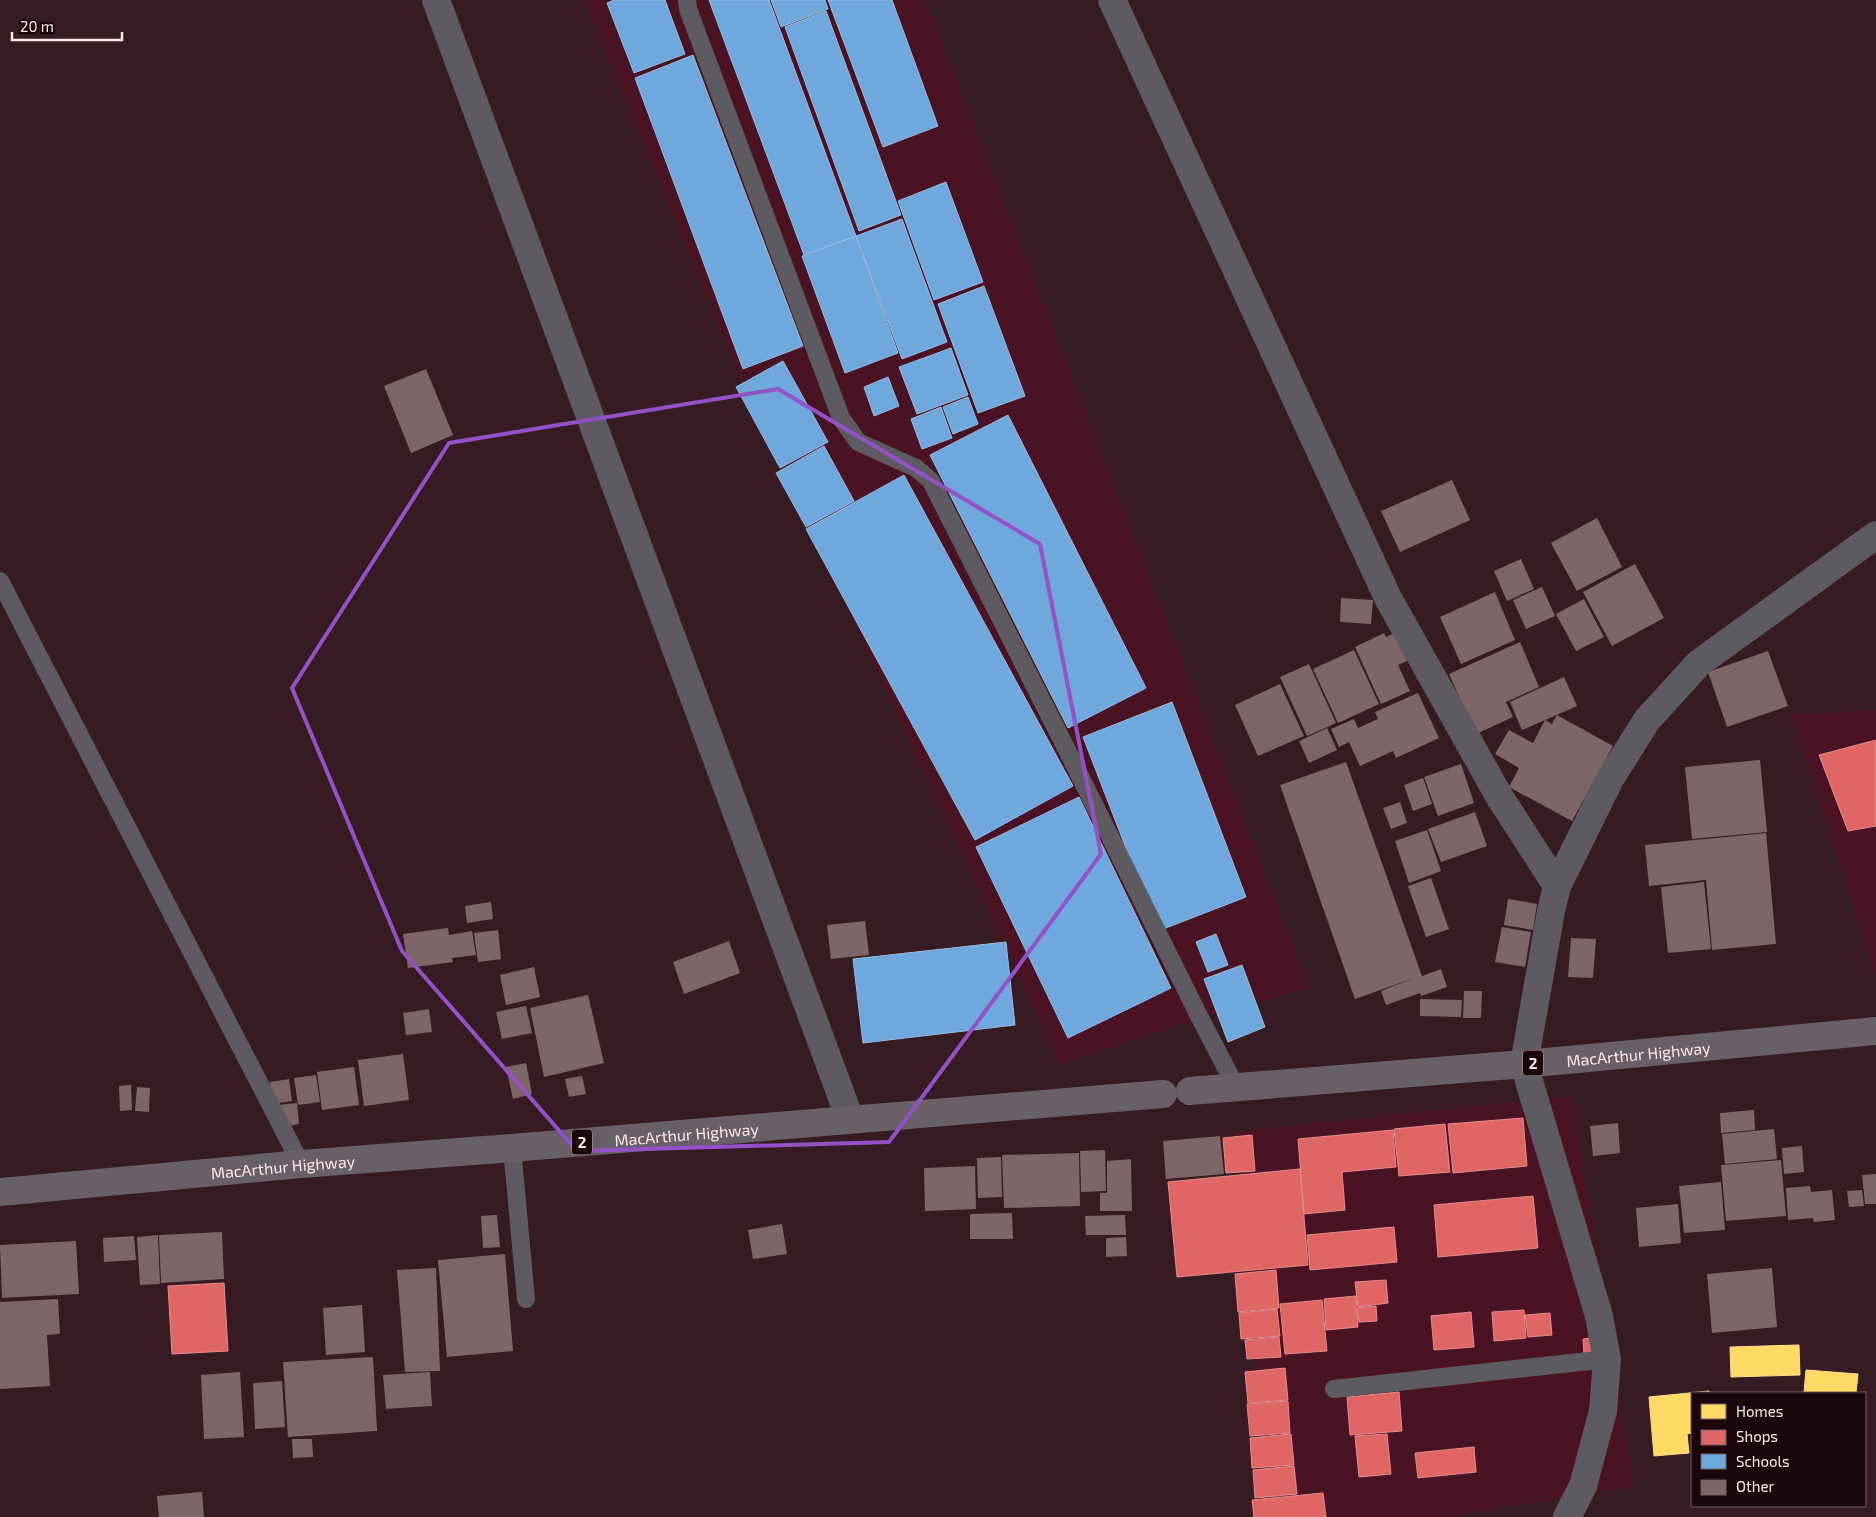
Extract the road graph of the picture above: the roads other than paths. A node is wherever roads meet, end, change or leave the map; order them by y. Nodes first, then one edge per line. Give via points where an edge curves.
1 (436, 0) edge
2 (687, 0) edge
3 (1112, 0) edge
4 (1876, 535) edge
5 (0, 581) edge
6 (1557, 886) junction
7 (1876, 1031) edge
8 (1524, 1064) junction
9 (1236, 1087) junction
10 (1190, 1091) dead end
11 (1163, 1094) dead end
12 (850, 1119) junction
13 (512, 1148) junction
14 (301, 1164) junction
15 (0, 1192) edge
16 (526, 1299) dead end
17 (1607, 1359) junction
18 (1334, 1389) dead end
19 (1566, 1517) edge

1 - 12 street
2 - 9 lane via 841,418 858,442 916,468 931,481
3 - 6 street via 1388,598 1499,796
4 - 6 street via 1699,663 1647,720 1610,780
5 - 14 lane
6 - 8 street
7 - 8 highway, MacArthur Highway / 2
8 - 9 highway, MacArthur Highway / 2
8 - 17 street via 1598,1316
9 - 10 highway, MacArthur Highway / 2
11 - 12 highway, MacArthur Highway / 2
12 - 13 highway, MacArthur Highway / 2
13 - 14 highway, MacArthur Highway / 2
13 - 16 lane
14 - 15 highway, MacArthur Highway / 2
17 - 18 lane
17 - 19 street via 1603,1411 1584,1486

